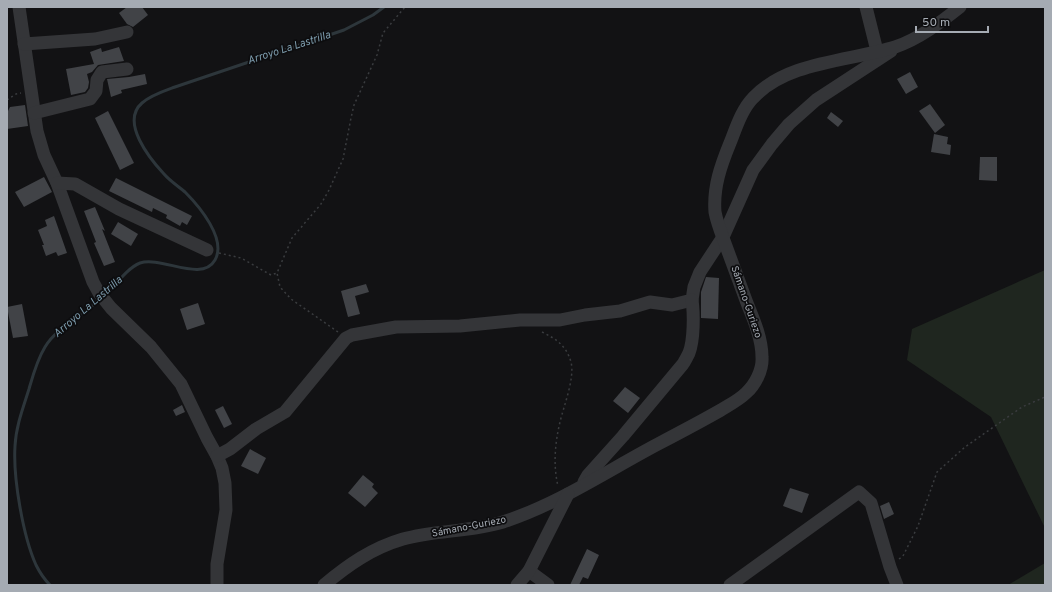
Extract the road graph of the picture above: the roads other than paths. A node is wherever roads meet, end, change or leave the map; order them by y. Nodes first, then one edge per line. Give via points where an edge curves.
1 (19, 7) edge
2 (866, 7) edge
3 (960, 7) edge
4 (127, 32) dead end
5 (24, 44) junction
6 (900, 45) junction
7 (877, 51) junction
8 (127, 69) dead end
9 (34, 113) junction
10 (57, 184) junction
11 (722, 237) junction
12 (206, 250) dead end
13 (692, 300) junction
14 (217, 456) junction
15 (580, 487) junction
16 (564, 496) junction
17 (529, 572) junction
18 (217, 585) edge
19 (324, 585) edge
20 (517, 585) edge
21 (548, 585) edge
22 (730, 585) edge
23 (897, 585) edge

1 - 5 street
2 - 7 street
3 - 6 street, Sámano-Guriezo via 919,36
4 - 5 street via 95,39
5 - 9 street
6 - 7 street, Sámano-Guriezo
6 - 11 street via 816,100 790,124 753,170
7 - 11 street, Sámano-Guriezo via 812,65 783,77 752,98 735,129 716,181 716,215
8 - 9 street via 102,72 97,80 96,91 90,99
9 - 10 street via 44,155
10 - 12 street via 75,184 119,209
10 - 14 street via 99,293 181,384
11 - 13 street via 700,272
11 - 15 street, Sámano-Guriezo via 760,341 763,359 753,386 744,396 724,408
13 - 14 street via 672,305 650,302 620,312 560,320 396,327 352,335 346,338 285,412
13 - 15 street via 692,333 689,353 683,364
14 - 18 street via 225,483 226,510 217,564
15 - 16 street, Sámano-Guriezo
16 - 17 street
16 - 19 street, Sámano-Guriezo via 500,523 403,539 377,548 343,569
17 - 20 street
17 - 21 street
22 - 23 street via 859,492 871,503

